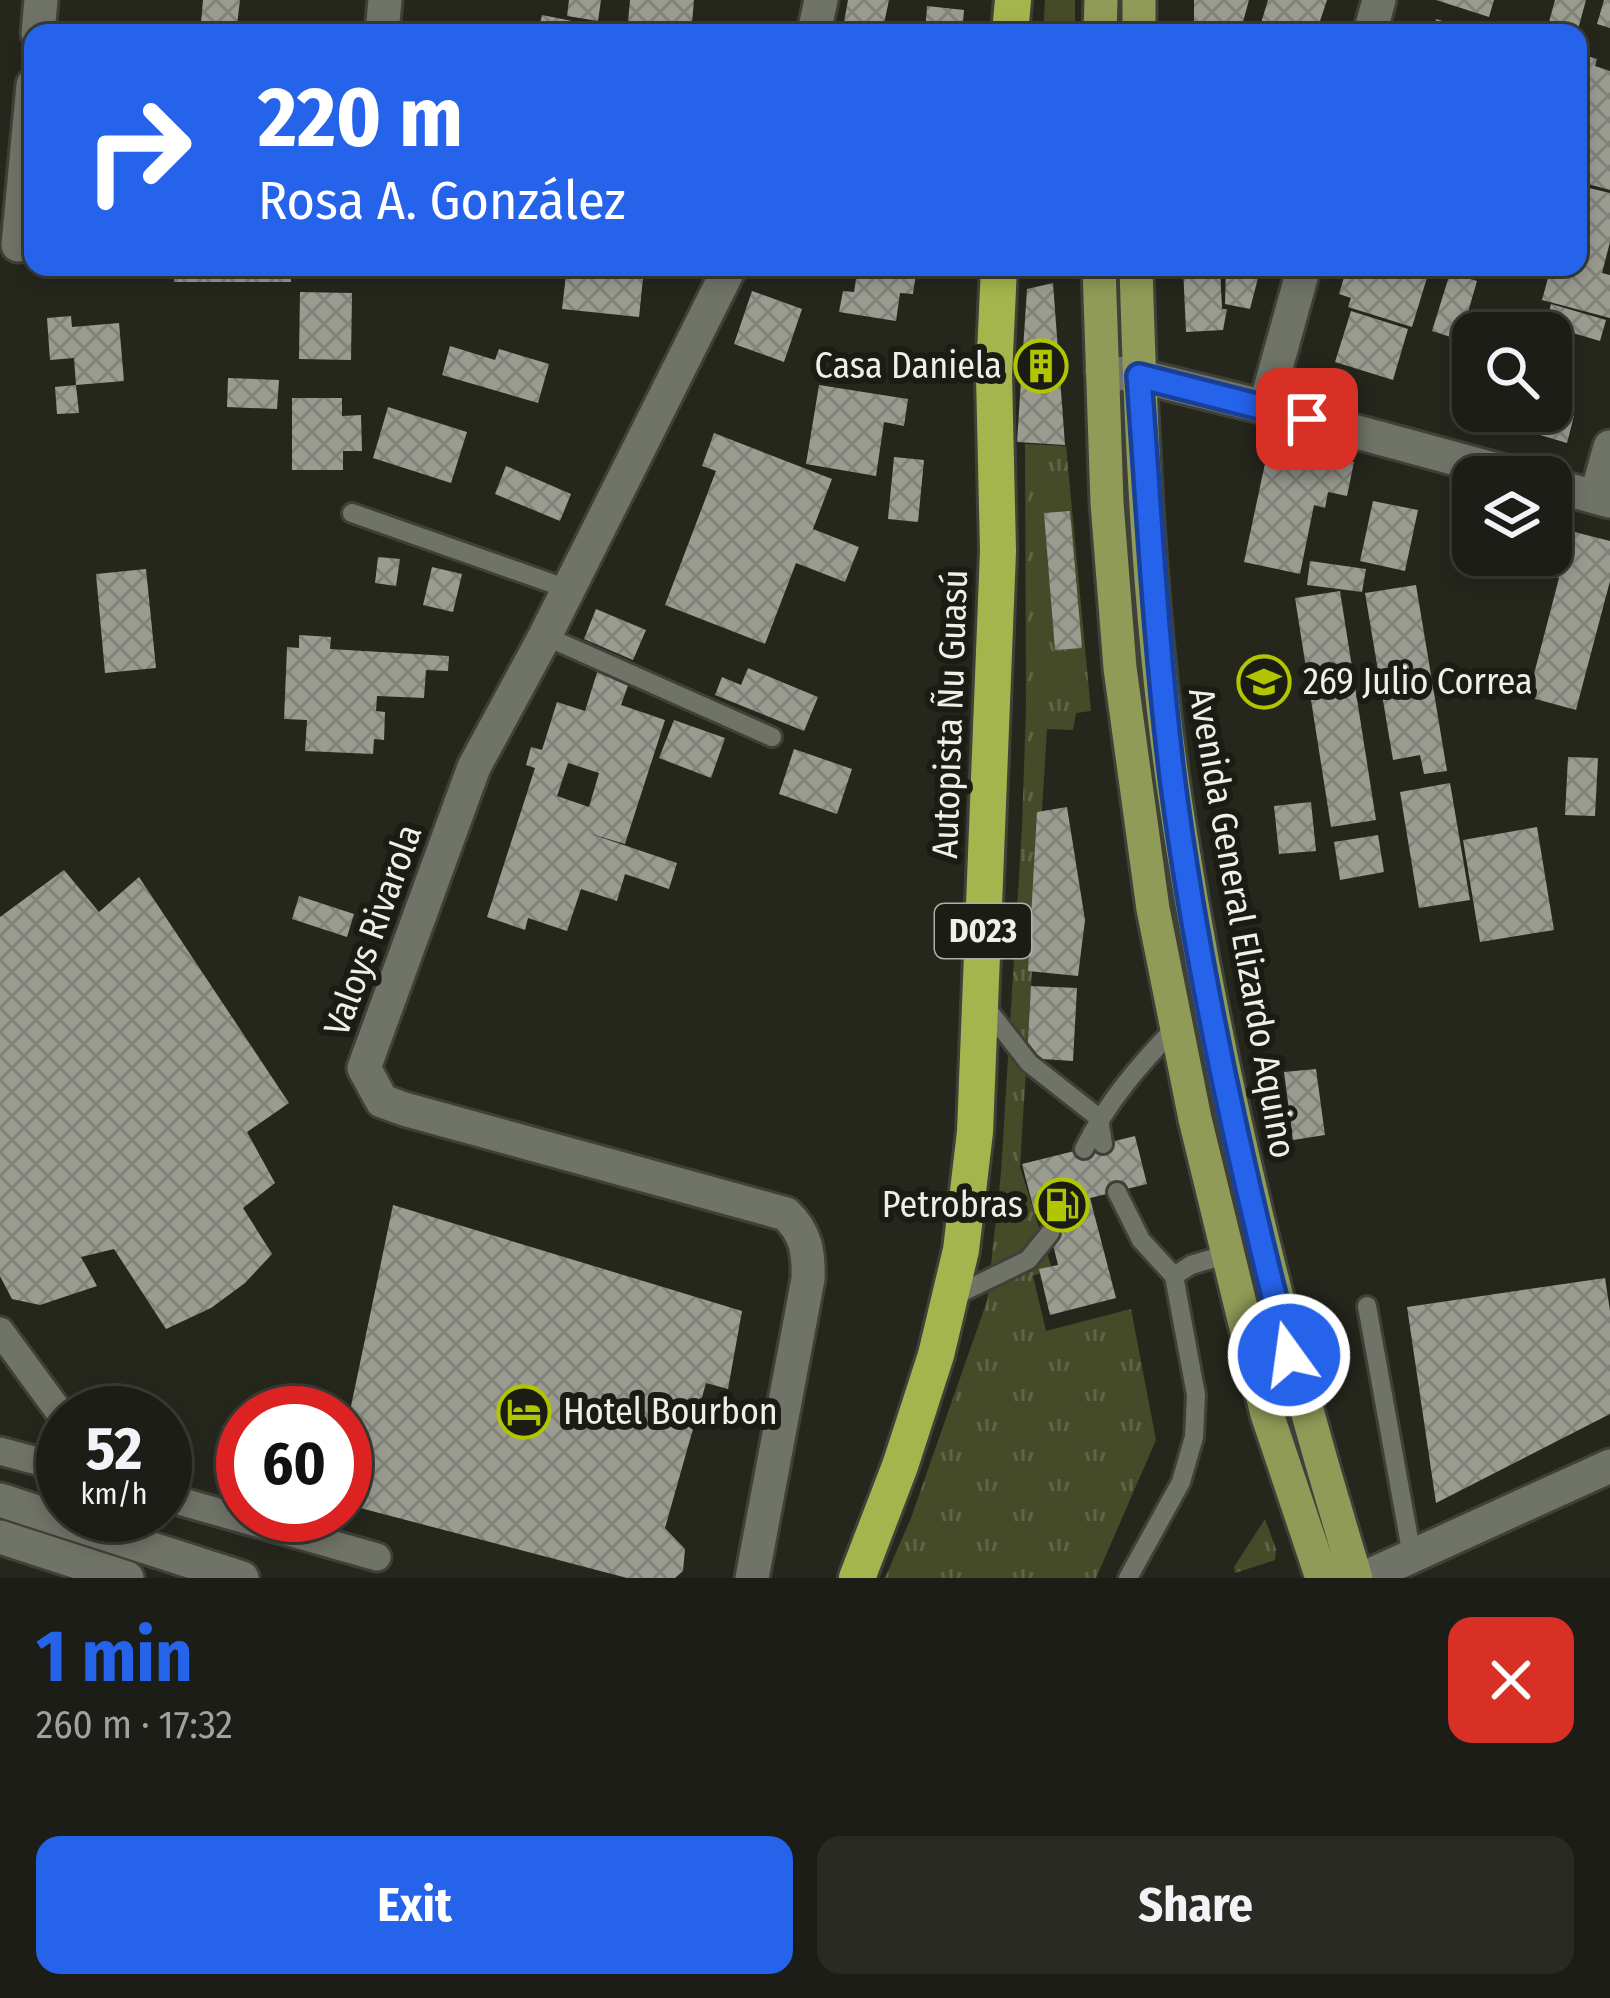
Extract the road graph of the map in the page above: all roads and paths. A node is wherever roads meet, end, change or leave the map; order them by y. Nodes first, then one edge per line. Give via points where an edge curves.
1 (24, 180) edge
2 (18, 244) dead end
3 (725, 276) edge
4 (999, 276) edge
5 (1099, 276) edge
6 (1136, 276) edge
7 (1301, 276) edge
8 (1102, 371) junction
9 (1139, 376) junction
10 (1264, 407) junction
11 (1610, 447) edge
12 (1452, 458) edge
13 (1572, 491) edge
14 (1603, 499) edge
15 (352, 513) dead end
16 (568, 589) junction
17 (545, 636) junction
18 (772, 737) dead end
19 (980, 1001) junction
20 (1177, 1028) junction
21 (1222, 1056) junction
22 (1184, 1064) junction
23 (1099, 1118) junction
24 (1094, 1147) dead end
25 (1117, 1192) dead end
26 (1050, 1233) dead end
27 (1228, 1254) junction
28 (1174, 1276) junction
29 (950, 1298) junction
30 (1367, 1306) dead end
31 (0, 1331) edge
32 (40, 1386) edge
33 (0, 1451) edge
34 (36, 1461) edge
35 (1610, 1466) edge
36 (0, 1500) edge
37 (192, 1505) edge
38 (0, 1537) edge
39 (1412, 1556) junction
40 (377, 1557) dead end
41 (89, 1572) edge
42 (128, 1578) edge
43 (242, 1578) edge
44 (752, 1578) edge
45 (857, 1578) edge
46 (1128, 1578) edge
47 (1322, 1578) edge
48 (1360, 1578) edge

1 - 2 street
3 - 16 street, Valoys Rivarola
4 - 19 highway, Autopista Ñu Guasú / D023 via 998,551
5 - 8 main road
6 - 9 main road, Avenida General Elizardo Aquino
7 - 10 street
8 - 9 street
8 - 20 main road via 1120,668
9 - 10 street
9 - 21 main road, Avenida General Elizardo Aquino via 1174,789
10 - 12 street
11 - 14 street
13 - 14 street
15 - 16 lane
16 - 17 street, Valoys Rivarola
17 - 18 lane
17 - 44 street, Valoys Rivarola via 474,766 364,1067 382,1101 404,1109 786,1214 796,1224 808,1280
19 - 23 lane via 1029,1063
19 - 29 highway, Autopista Ñu Guasú / D023 via 975,1132
20 - 22 main road
20 - 23 lane
21 - 22 main road
21 - 48 main road, Avenida General Elizardo Aquino via 1300,1397
22 - 27 main road
23 - 24 lane
25 - 28 lane via 1141,1240
26 - 29 lane via 1028,1260
27 - 28 lane
27 - 47 main road via 1267,1414
28 - 46 lane via 1196,1395 1194,1437 1181,1482
29 - 45 highway, Autopista Ñu Guasú / D023
30 - 39 lane
31 - 32 street
33 - 34 street
35 - 39 street
36 - 43 street
37 - 40 street
38 - 41 street
39 - 48 street
41 - 42 street

